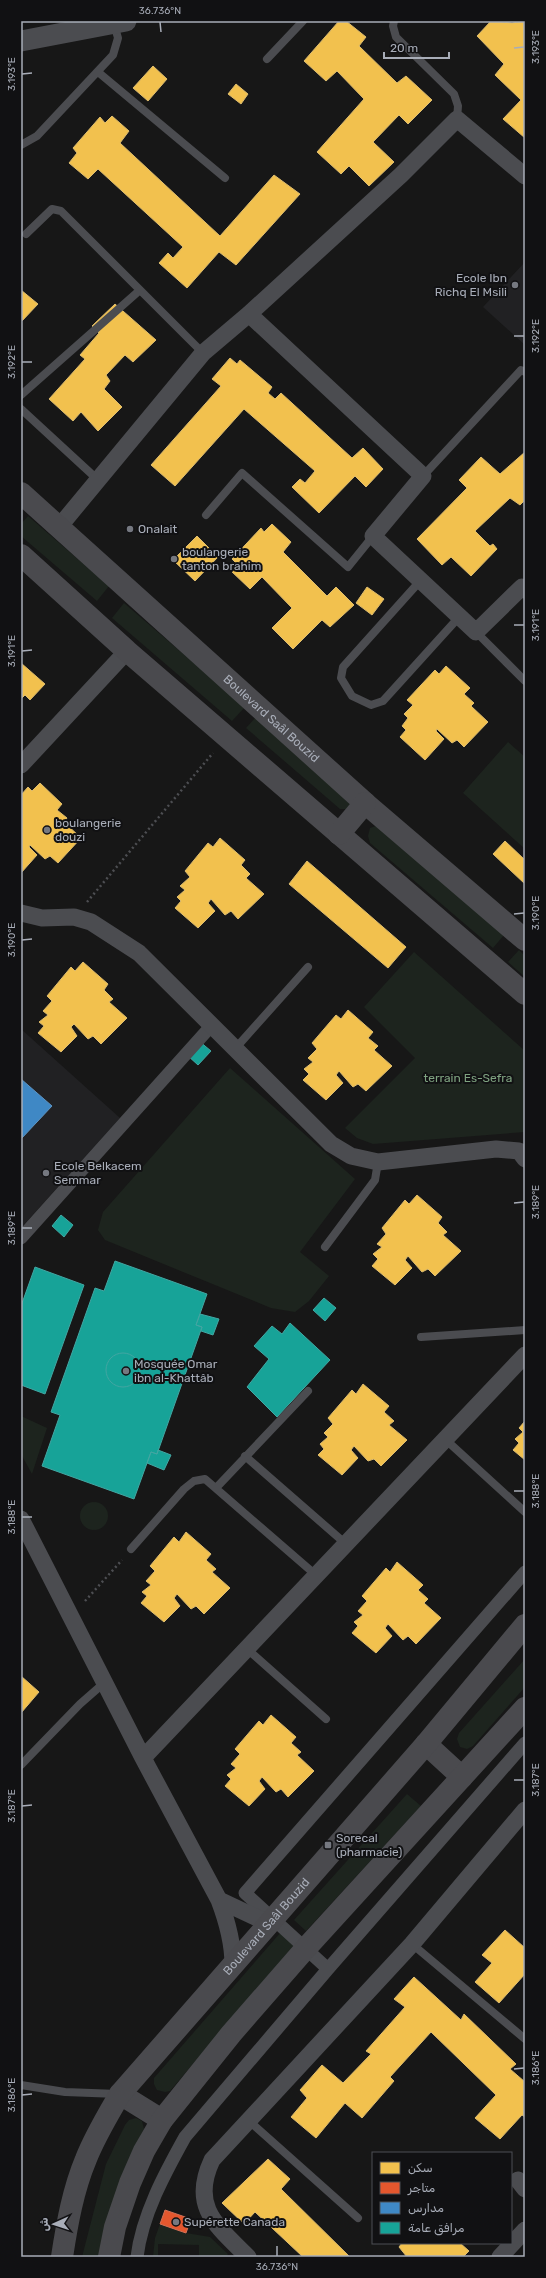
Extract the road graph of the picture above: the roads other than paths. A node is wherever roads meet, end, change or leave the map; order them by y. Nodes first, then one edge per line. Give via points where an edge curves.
1 (303, 21) edge
2 (394, 21) edge
3 (120, 22) edge
4 (21, 41) edge
5 (267, 59) dead end
6 (98, 72) junction
7 (457, 120) junction
8 (22, 146) edge
9 (525, 176) edge
10 (225, 178) dead end
11 (26, 234) dead end
12 (140, 290) junction
13 (249, 314) junction
14 (203, 353) junction
15 (525, 372) edge
16 (21, 395) edge
17 (21, 409) edge
18 (423, 476) junction
19 (97, 479) junction
20 (21, 493) edge
21 (206, 515) dead end
22 (59, 527) junction
23 (373, 536) junction
24 (21, 555) edge
25 (420, 580) junction
26 (524, 587) edge
27 (460, 616) junction
28 (476, 632) junction
29 (127, 651) junction
30 (525, 681) edge
31 (21, 765) edge
32 (365, 803) junction
33 (340, 834) junction
34 (21, 913) edge
35 (525, 940) edge
36 (308, 967) dead end
37 (525, 994) edge
38 (212, 1025) junction
39 (234, 1050) junction
40 (525, 1159) edge
41 (378, 1162) junction
42 (21, 1238) edge
43 (325, 1247) dead end
44 (525, 1330) edge
45 (421, 1337) dead end
46 (525, 1355) edge
47 (308, 1391) dead end
48 (446, 1440) junction
49 (245, 1456) junction
50 (216, 1488) junction
51 (525, 1512) edge
52 (21, 1519) edge
53 (346, 1544) junction
54 (131, 1549) road end
55 (525, 1572) edge
56 (317, 1576) junction
57 (525, 1625) edge
58 (247, 1649) junction
59 (104, 1683) junction
60 (525, 1708) edge
61 (326, 1719) dead end
62 (525, 1743) edge
63 (426, 1744) junction
64 (143, 1758) junction
65 (21, 1765) edge
66 (462, 1777) junction
67 (525, 1810) edge
68 (219, 1900) junction
69 (272, 1922) junction
70 (412, 1944) junction
71 (306, 1948) junction
72 (233, 1966) junction
73 (328, 1969) junction
74 (525, 2039) edge
75 (21, 2085) edge
76 (120, 2094) junction
77 (162, 2120) junction
78 (249, 2121) junction
79 (358, 2218) dead end
80 (525, 2230) edge
81 (245, 2256) edge
82 (62, 2257) edge
83 (109, 2257) edge
84 (137, 2257) edge
85 (500, 2257) edge

1 - 5 lane
2 - 7 lane via 396,37 454,94 458,106
3 - 4 street
3 - 6 lane via 113,55
6 - 8 lane via 37,136
6 - 10 lane
7 - 9 street
7 - 13 street via 401,175
11 - 12 lane via 52,208 61,211
12 - 14 lane
12 - 16 lane
13 - 14 street
13 - 18 street
14 - 19 street
15 - 18 lane via 521,370
17 - 19 lane
18 - 23 street
19 - 22 street
20 - 22 main road, Boulevard Saâl Bouzid
21 - 23 lane via 242,473 348,567
22 - 32 main road, Boulevard Saâl Bouzid
23 - 25 street
24 - 29 main road
25 - 27 street
25 - 27 lane via 343,667 341,678 352,696 371,705 383,700
26 - 28 street
27 - 28 street
28 - 30 lane
29 - 31 street
29 - 33 main road
32 - 33 main road
32 - 35 main road, Boulevard Saâl Bouzid
33 - 37 main road
34 - 38 street via 42,918 74,917 90,922 139,953
36 - 39 lane
38 - 39 street
38 - 42 street
39 - 41 street via 331,1144 351,1156
40 - 41 street via 519,1151 496,1149
41 - 43 lane via 375,1180
44 - 45 lane
46 - 48 street
47 - 49 lane
48 - 51 lane
48 - 53 street
49 - 50 lane
49 - 53 lane
50 - 54 lane via 205,1479 194,1481
50 - 56 lane
52 - 59 street
53 - 56 street
55 - 69 street via 245,1893
56 - 58 street
57 - 63 main road, Boulevard Saâl Bouzid
58 - 61 lane
58 - 64 street
59 - 64 street
59 - 65 lane
60 - 66 main road
62 - 73 street
63 - 66 main road
63 - 69 main road, Boulevard Saâl Bouzid
64 - 68 street
66 - 71 main road
67 - 70 street
68 - 69 street
68 - 72 street via 230,1933
69 - 71 street
69 - 72 main road, Boulevard Saâl Bouzid
70 - 74 lane
70 - 78 street
71 - 73 street
71 - 77 main road via 231,2034
72 - 76 main road, Boulevard Saâl Bouzid
73 - 84 street via 185,2137 171,2162 143,2227
75 - 76 lane via 65,2092
76 - 77 main road
76 - 82 main road, Boulevard Saâl Bouzid via 97,2133 85,2160
77 - 83 main road via 144,2151 130,2183 115,2228
78 - 79 lane
78 - 81 street via 212,2160 205,2175 203,2191 206,2207 213,2222
80 - 85 street

